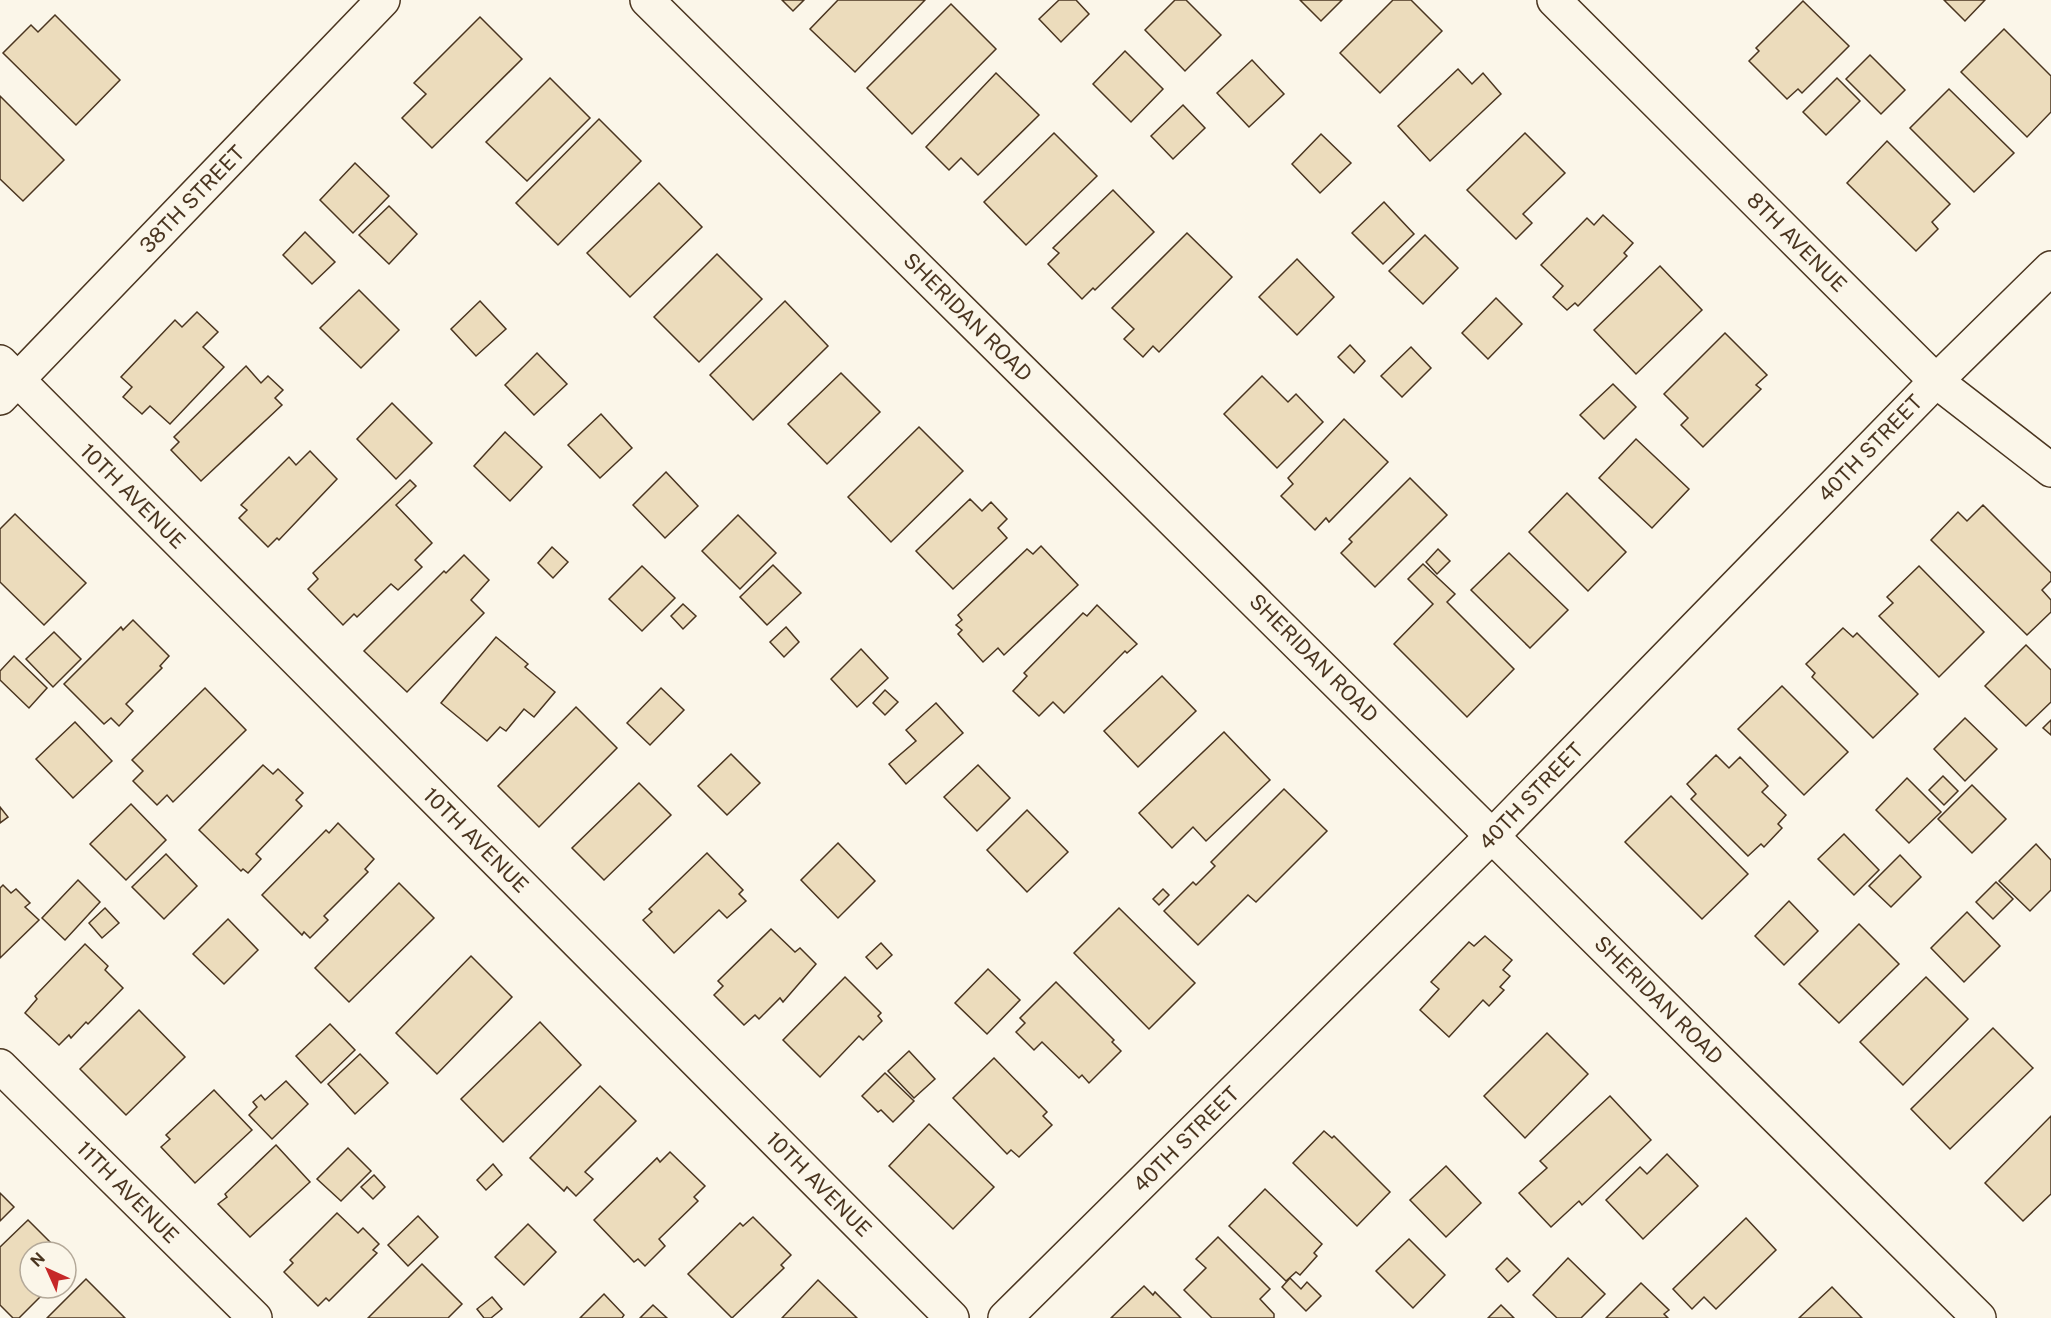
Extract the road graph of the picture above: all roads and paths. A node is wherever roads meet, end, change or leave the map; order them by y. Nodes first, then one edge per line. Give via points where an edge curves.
1 (383, 0) edge
2 (646, 0) edge
3 (1554, 0) edge
4 (2051, 268) edge
5 (6, 380) edge
6 (1936, 381) junction
7 (2051, 470) edge
8 (1493, 836) junction
9 (0, 1066) edge
10 (1970, 1315) edge
11 (255, 1318) edge
12 (952, 1318) edge
13 (1005, 1318) edge

1 - 5 street, 38TH STREET
2 - 8 street, SHERIDAN ROAD
3 - 6 street, 8TH AVENUE
4 - 6 street, 40TH STREET
5 - 12 street, 10TH AVENUE
6 - 7 street, 8TH AVENUE
6 - 8 street, 40TH STREET
8 - 10 street, SHERIDAN ROAD
8 - 13 street, 40TH STREET
9 - 11 street, 11TH AVENUE

